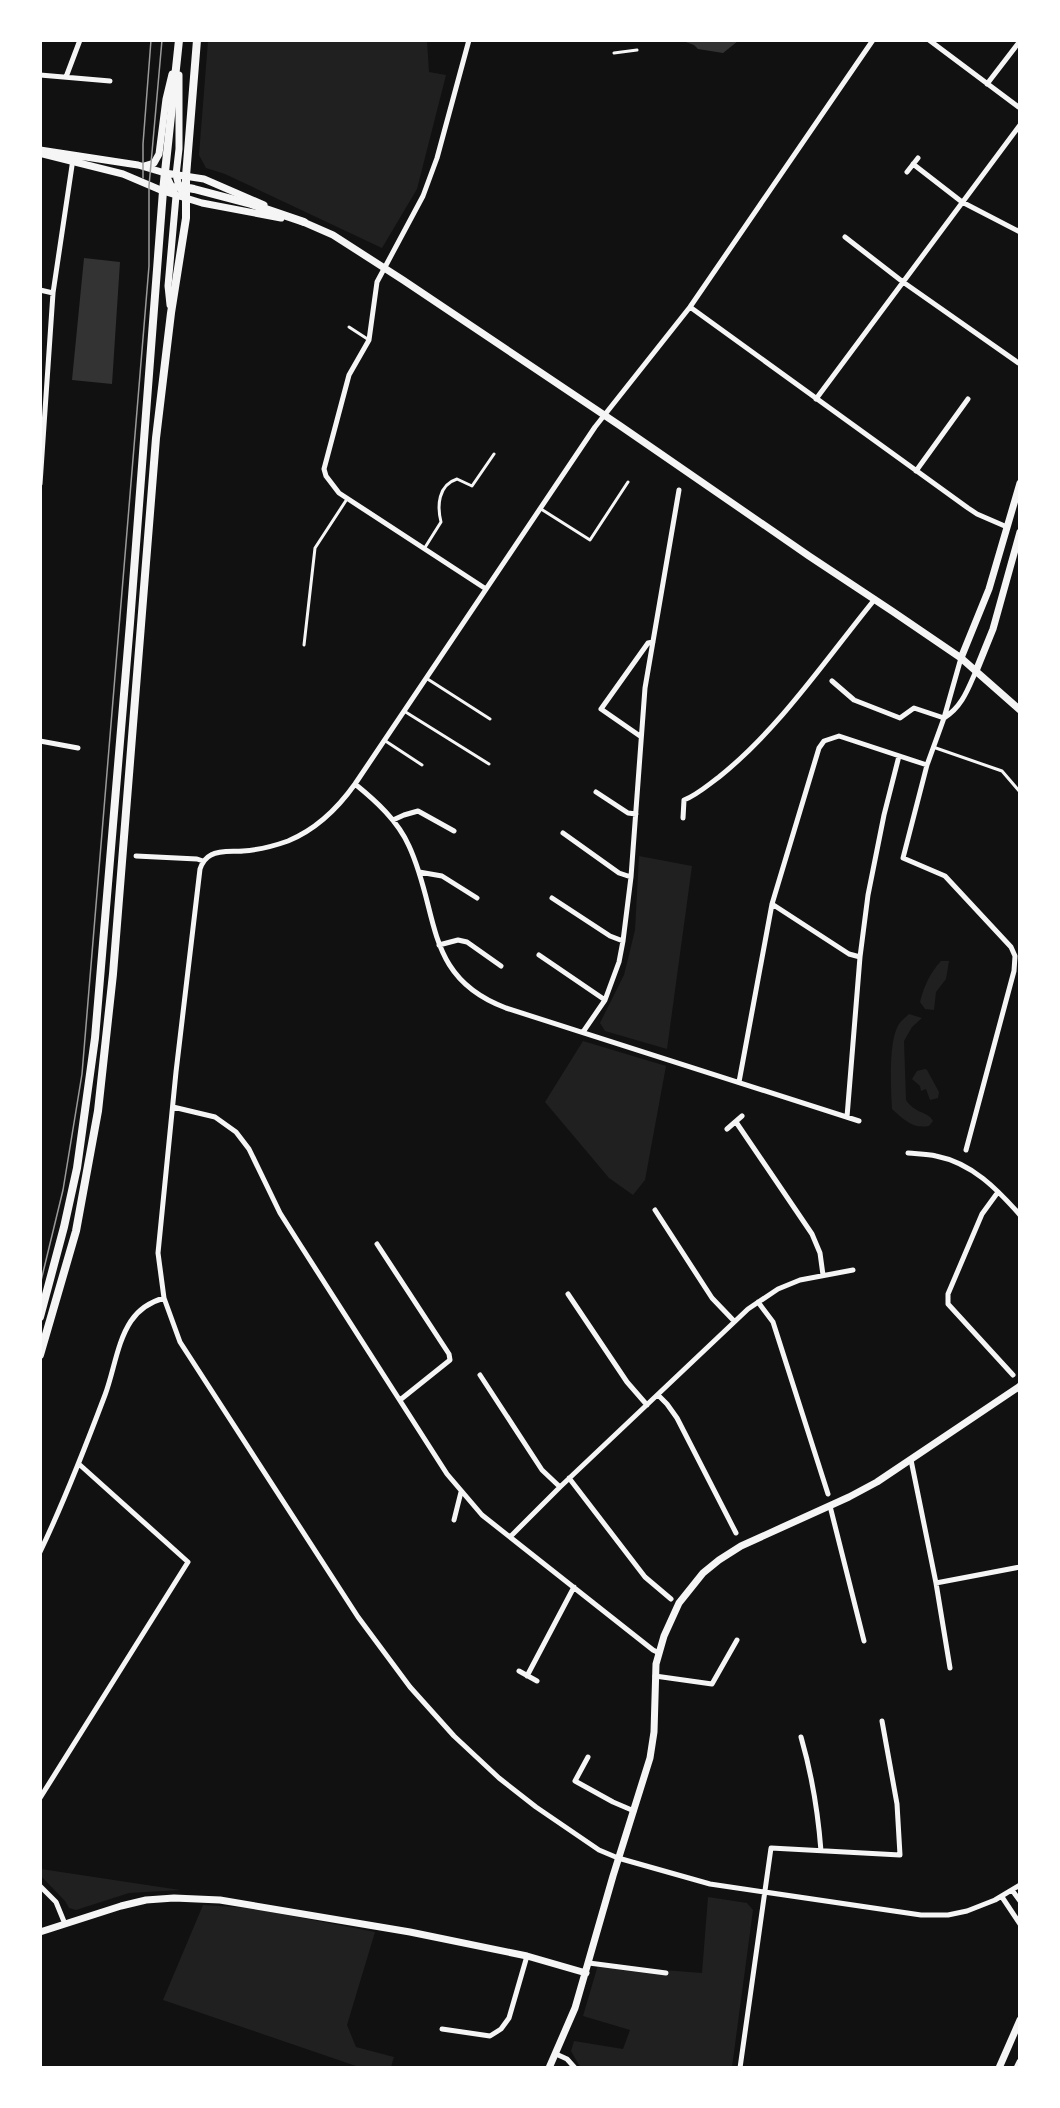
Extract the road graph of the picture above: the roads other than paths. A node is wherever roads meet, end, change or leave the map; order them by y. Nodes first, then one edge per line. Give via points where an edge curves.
1 (80, 40) edge
2 (179, 40) edge
3 (196, 40) edge
4 (468, 40) edge
5 (873, 40) edge
6 (929, 40) edge
7 (1020, 41) edge
8 (637, 50) dead end
9 (179, 51) junction
10 (614, 53) dead end
11 (40, 75) edge
12 (66, 77) junction
13 (110, 81) dead end
14 (987, 84) junction
15 (1020, 108) edge
16 (1020, 125) edge
17 (40, 152) edge
18 (73, 158) junction
19 (918, 158) dead end
20 (913, 164) junction
21 (144, 166) junction
22 (907, 172) dead end
23 (165, 173) junction
24 (176, 175) junction
25 (186, 177) junction
26 (179, 187) junction
27 (163, 191) junction
28 (176, 196) junction
29 (186, 199) junction
30 (962, 202) junction
31 (304, 222) junction
32 (1020, 232) edge
33 (845, 237) dead end
34 (384, 267) junction
35 (903, 282) junction
36 (40, 290) edge
37 (53, 293) junction
38 (690, 307) junction
39 (171, 313) junction
40 (349, 327) dead end
41 (369, 340) junction
42 (1020, 364) edge
43 (816, 399) junction
44 (968, 399) dead end
45 (605, 415) junction
46 (494, 454) dead end
47 (41, 460) edge
48 (916, 471) junction
49 (628, 482) dead end
50 (1020, 483) edge
51 (40, 484) edge
52 (680, 490) dead end
53 (347, 498) junction
54 (540, 508) junction
55 (1007, 527) junction
56 (1020, 531) edge
57 (424, 549) junction
58 (486, 589) junction
59 (875, 599) junction
60 (653, 642) junction
61 (304, 645) dead end
62 (961, 658) junction
63 (976, 671) junction
64 (426, 678) junction
65 (832, 681) dead end
66 (1020, 710) edge
67 (404, 711) junction
68 (944, 718) junction
69 (490, 719) dead end
70 (640, 735) junction
71 (384, 740) junction
72 (40, 741) edge
73 (933, 747) junction
74 (78, 748) dead end
75 (899, 756) junction
76 (489, 764) dead end
77 (422, 765) dead end
78 (927, 765) junction
79 (355, 784) junction
80 (596, 792) dead end
81 (1020, 792) edge
82 (636, 814) junction
83 (683, 818) dead end
84 (393, 820) junction
85 (454, 831) dead end
86 (563, 834) dead end
87 (136, 856) dead end
88 (203, 861) junction
89 (419, 872) junction
90 (631, 877) junction
91 (477, 898) dead end
92 (552, 898) dead end
93 (772, 904) junction
94 (623, 941) junction
95 (439, 945) junction
96 (539, 956) dead end
97 (860, 957) junction
98 (501, 966) dead end
99 (605, 1000) junction
100 (583, 1032) junction
101 (739, 1082) junction
102 (173, 1107) junction
103 (742, 1116) dead end
104 (847, 1117) junction
105 (859, 1120) dead end
106 (736, 1122) junction
107 (727, 1130) dead end
108 (966, 1150) dead end
109 (908, 1153) dead end
110 (998, 1192) junction
111 (655, 1210) dead end
112 (1018, 1211) edge
113 (377, 1244) dead end
114 (853, 1270) dead end
115 (823, 1275) junction
116 (568, 1294) dead end
117 (164, 1298) junction
118 (758, 1302) junction
119 (40, 1317) edge
120 (734, 1321) junction
121 (40, 1355) edge
122 (480, 1375) dead end
123 (1013, 1375) dead end
124 (1020, 1386) edge
125 (658, 1395) junction
126 (400, 1400) junction
127 (647, 1405) junction
128 (911, 1460) junction
129 (80, 1464) junction
130 (569, 1478) junction
131 (560, 1487) junction
132 (461, 1492) junction
133 (828, 1494) dead end
134 (830, 1506) junction
135 (454, 1520) dead end
136 (736, 1533) dead end
137 (510, 1537) junction
138 (40, 1552) edge
139 (1020, 1567) edge
140 (936, 1583) junction
141 (574, 1587) junction
142 (671, 1599) dead end
143 (737, 1640) dead end
144 (864, 1641) dead end
145 (659, 1653) junction
146 (950, 1668) dead end
147 (519, 1671) dead end
148 (527, 1676) junction
149 (655, 1676) junction
150 (537, 1681) dead end
151 (882, 1721) dead end
152 (801, 1737) dead end
153 (588, 1757) dead end
154 (40, 1798) edge
155 (634, 1811) junction
156 (821, 1851) junction
157 (618, 1858) junction
158 (1020, 1885) edge
159 (40, 1886) edge
160 (1012, 1890) junction
161 (764, 1893) junction
162 (1002, 1896) junction
163 (1020, 1901) edge
164 (65, 1924) junction
165 (1020, 1924) edge
166 (40, 1932) edge
167 (527, 1956) junction
168 (589, 1963) junction
169 (586, 1973) junction
170 (666, 1973) dead end
171 (1020, 2020) edge
172 (442, 2029) dead end
173 (556, 2054) junction
174 (1020, 2062) edge
175 (549, 2067) edge
176 (575, 2067) edge
177 (740, 2067) edge
178 (999, 2067) edge
179 (1017, 2067) edge

1 - 12 street
2 - 9 main road
3 - 25 main road
4 - 34 street via 423,196
5 - 38 street
6 - 14 street
7 - 14 street
8 - 10 lane
9 - 21 street via 166,99 159,154 154,163
9 - 23 main road
9 - 24 street
11 - 12 street
12 - 13 street
14 - 15 street
16 - 30 street
17 - 18 street
18 - 21 street
18 - 27 street
18 - 37 street
19 - 20 street
20 - 22 street
20 - 30 street
21 - 23 street
23 - 24 street
23 - 26 street
23 - 27 main road
24 - 25 street
24 - 26 street
25 - 26 main road
25 - 31 street via 213,182
26 - 27 main road
26 - 28 street
26 - 29 main road
26 - 31 main road via 251,204
27 - 28 street
27 - 119 main road via 94,1038 77,1168
28 - 29 street
28 - 39 street via 168,286
29 - 31 street
29 - 39 main road
30 - 32 street
30 - 35 street
31 - 34 street
33 - 35 street
34 - 41 street via 377,282
34 - 45 street
35 - 42 street
35 - 43 street
36 - 37 street
37 - 47 street
38 - 43 street
38 - 45 street
39 - 121 main road via 156,438 114,962 98,1111 76,1231
40 - 41 lane
41 - 53 street via 349,375 324,469 335,489
43 - 48 street
44 - 48 street
45 - 54 street
45 - 59 street
46 - 57 lane via 472,486 457,479 445,487 438,506 441,522
47 - 51 street
48 - 55 street via 977,514
49 - 54 lane via 590,540
50 - 55 street
52 - 60 street
53 - 57 street
53 - 61 lane via 315,548
54 - 58 street
55 - 62 street via 989,589
56 - 63 street via 993,629
57 - 58 street
58 - 64 street
59 - 62 street
59 - 83 street via 742,758 684,800
60 - 70 street
60 - 70 street via 648,643 601,709
62 - 63 street
62 - 68 street
63 - 66 street
63 - 68 street via 960,705
64 - 67 street
64 - 69 lane
65 - 68 street via 854,700 900,718 914,708
67 - 71 street
67 - 76 lane
68 - 73 street
70 - 82 street
71 - 77 lane
71 - 79 street
72 - 74 street
73 - 78 street
73 - 81 lane via 1002,771
75 - 78 street
75 - 93 street via 839,736 824,741
75 - 97 street via 875,858
78 - 108 street via 903,858 945,876 1015,956
79 - 84 street
79 - 88 street via 329,815 289,841 218,852
80 - 82 street
82 - 90 street
84 - 85 street via 418,812
84 - 89 street
86 - 90 street via 619,873
87 - 88 street
88 - 102 street
89 - 91 street via 442,876
89 - 95 street
90 - 94 street
92 - 94 street
93 - 97 street via 849,954
93 - 101 street
94 - 99 street
95 - 98 street via 467,942
95 - 100 street via 449,966 485,999
96 - 99 street
97 - 104 street
99 - 100 street
100 - 101 street
101 - 104 street
102 - 117 street via 158,1253
102 - 126 street via 215,1117 243,1140 292,1233
103 - 106 street
104 - 105 street
106 - 107 street
106 - 115 street via 812,1234
109 - 110 street via 936,1155 959,1163 974,1170
110 - 112 street
110 - 123 street via 982,1214 948,1293 948,1304
111 - 120 street via 712,1298
113 - 126 street via 450,1360
114 - 115 street
115 - 118 street via 778,1289
116 - 127 street
117 - 129 street via 137,1312 124,1334
117 - 157 street via 184,1348 358,1617 410,1687 499,1778 582,1839
118 - 120 street
118 - 133 street via 774,1322
120 - 125 street
122 - 131 street via 542,1470
124 - 128 street
125 - 127 street
125 - 136 street via 677,1418
126 - 132 street
127 - 130 street
128 - 134 street
128 - 140 street
129 - 138 street
129 - 154 street via 188,1562
130 - 131 street
130 - 142 street via 645,1576
131 - 137 street
132 - 135 street
132 - 137 street
134 - 144 street
134 - 145 street via 719,1560 679,1603
137 - 141 street
139 - 140 street
140 - 146 street
141 - 145 street
141 - 148 street
143 - 149 street via 712,1684
145 - 149 street
147 - 148 street
148 - 150 street
149 - 155 street via 650,1758
151 - 156 street via 897,1804 900,1855
152 - 156 street via 813,1780
153 - 155 street via 575,1780
155 - 157 street
156 - 161 street via 771,1848
157 - 161 street via 711,1884
157 - 168 street
158 - 160 street
159 - 164 street via 56,1902
160 - 162 street
160 - 163 street
161 - 162 street via 921,1915 967,1911
161 - 177 street
162 - 165 street
164 - 166 street
164 - 167 street via 146,1900 220,1900
167 - 169 street
167 - 172 street via 509,2018 501,2029 490,2036
168 - 169 street
168 - 170 street
169 - 173 street
171 - 178 street
173 - 175 street
173 - 176 street
174 - 179 street

